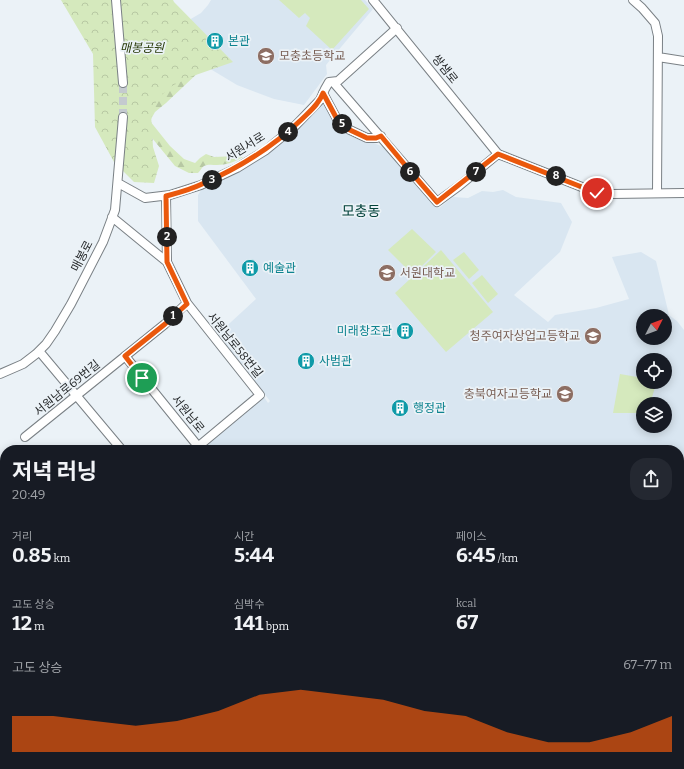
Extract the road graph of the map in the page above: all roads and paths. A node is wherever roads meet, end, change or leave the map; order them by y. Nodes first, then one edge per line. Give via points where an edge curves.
1 (116, 0) edge
2 (373, 0) edge
3 (633, 0) edge
4 (397, 28) junction
5 (658, 57) junction
6 (684, 61) edge
7 (333, 82) junction
8 (123, 83) tunnel mouth
9 (323, 93) junction
10 (123, 117) tunnel mouth
11 (381, 136) junction
12 (498, 154) junction
13 (118, 183) junction
14 (657, 193) junction
15 (684, 193) edge
16 (166, 196) junction
17 (112, 217) junction
18 (167, 262) junction
19 (187, 304) junction
20 (39, 351) junction
21 (125, 356) junction
22 (0, 374) edge
23 (76, 397) junction
24 (25, 438) dead end
25 (118, 445) edge
26 (195, 445) edge
27 (203, 445) edge

1 - 8 street
2 - 4 street, 쌍샘로
3 - 5 street via 655,23
4 - 7 street, 서원서로 via 338,81
4 - 12 street, 쌍샘로
5 - 6 street
5 - 14 street
7 - 9 street, 서원서로 via 329,82
7 - 11 street
9 - 11 street via 338,121 350,130 367,138
9 - 16 street, 서원서로 via 320,100 294,126 266,150 201,185
10 - 13 street, 매봉로
11 - 12 street via 437,202
12 - 14 street, 쌍샘로 via 597,193
13 - 16 street, 서원서로 via 145,198
13 - 17 street, 매봉로
14 - 15 street, 쌍샘로
16 - 18 street
17 - 18 street
17 - 20 street, 매봉로 via 103,242 71,304
18 - 19 street
19 - 21 street, 서원남로69번길
19 - 27 street, 서원남로58번길 via 260,395
20 - 22 street, 매봉로 via 22,364
20 - 23 street
21 - 23 street, 서원남로69번길
21 - 26 street, 서원남로
23 - 24 street, 서원남로69번길
23 - 25 street

